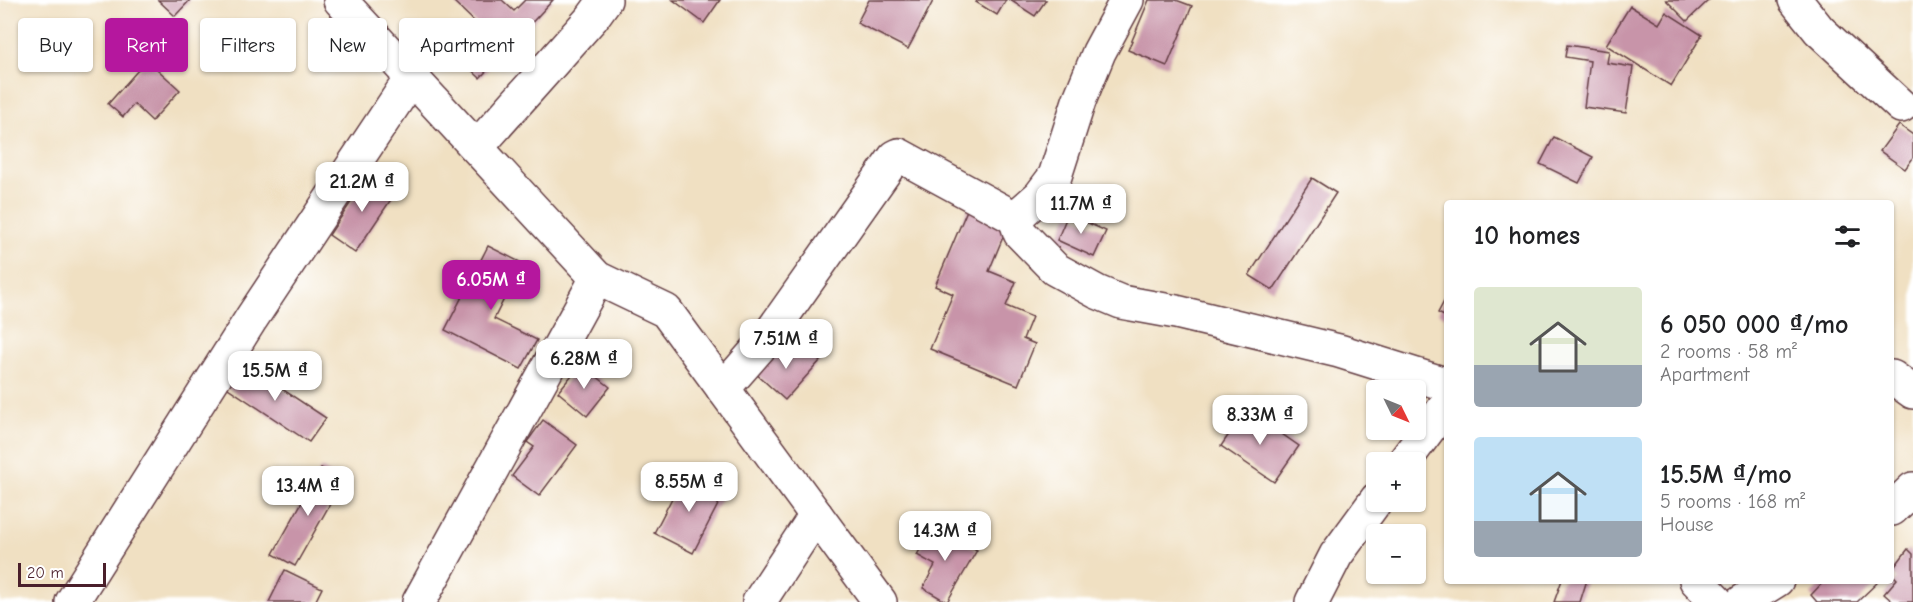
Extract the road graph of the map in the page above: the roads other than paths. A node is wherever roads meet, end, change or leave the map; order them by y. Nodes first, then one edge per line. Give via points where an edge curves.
1 (340, 0) edge
2 (605, 0) edge
3 (1127, 0) edge
4 (1795, 0) edge
5 (412, 77) junction
6 (1901, 106) dead end
7 (477, 147) junction
8 (1015, 218) junction
9 (597, 278) junction
10 (1894, 378) edge
11 (1444, 384) edge
12 (723, 389) junction
13 (1913, 392) edge
14 (1444, 408) edge
15 (1411, 452) edge
16 (1913, 489) edge
17 (1894, 507) edge
18 (1367, 512) edge
19 (816, 515) junction
20 (1700, 584) edge
21 (1771, 584) edge
22 (72, 602) edge
23 (419, 602) edge
24 (759, 602) edge
25 (880, 602) edge
26 (1312, 602) edge
27 (1717, 602) edge
28 (1742, 602) edge

1 - 5 street
2 - 7 street
3 - 8 street via 1079,100 1054,176 1040,196
4 - 6 street via 1820,30
5 - 7 street
5 - 22 street via 251,319
7 - 9 street
8 - 11 street via 1020,233 1055,269 1121,302 1339,351
8 - 12 street via 899,155 895,157 765,341
9 - 12 street via 666,310
9 - 23 street
10 - 13 street
12 - 19 street
14 - 15 street
16 - 17 street
18 - 26 street via 1336,555
19 - 24 street
19 - 25 street
20 - 27 street
21 - 28 street

